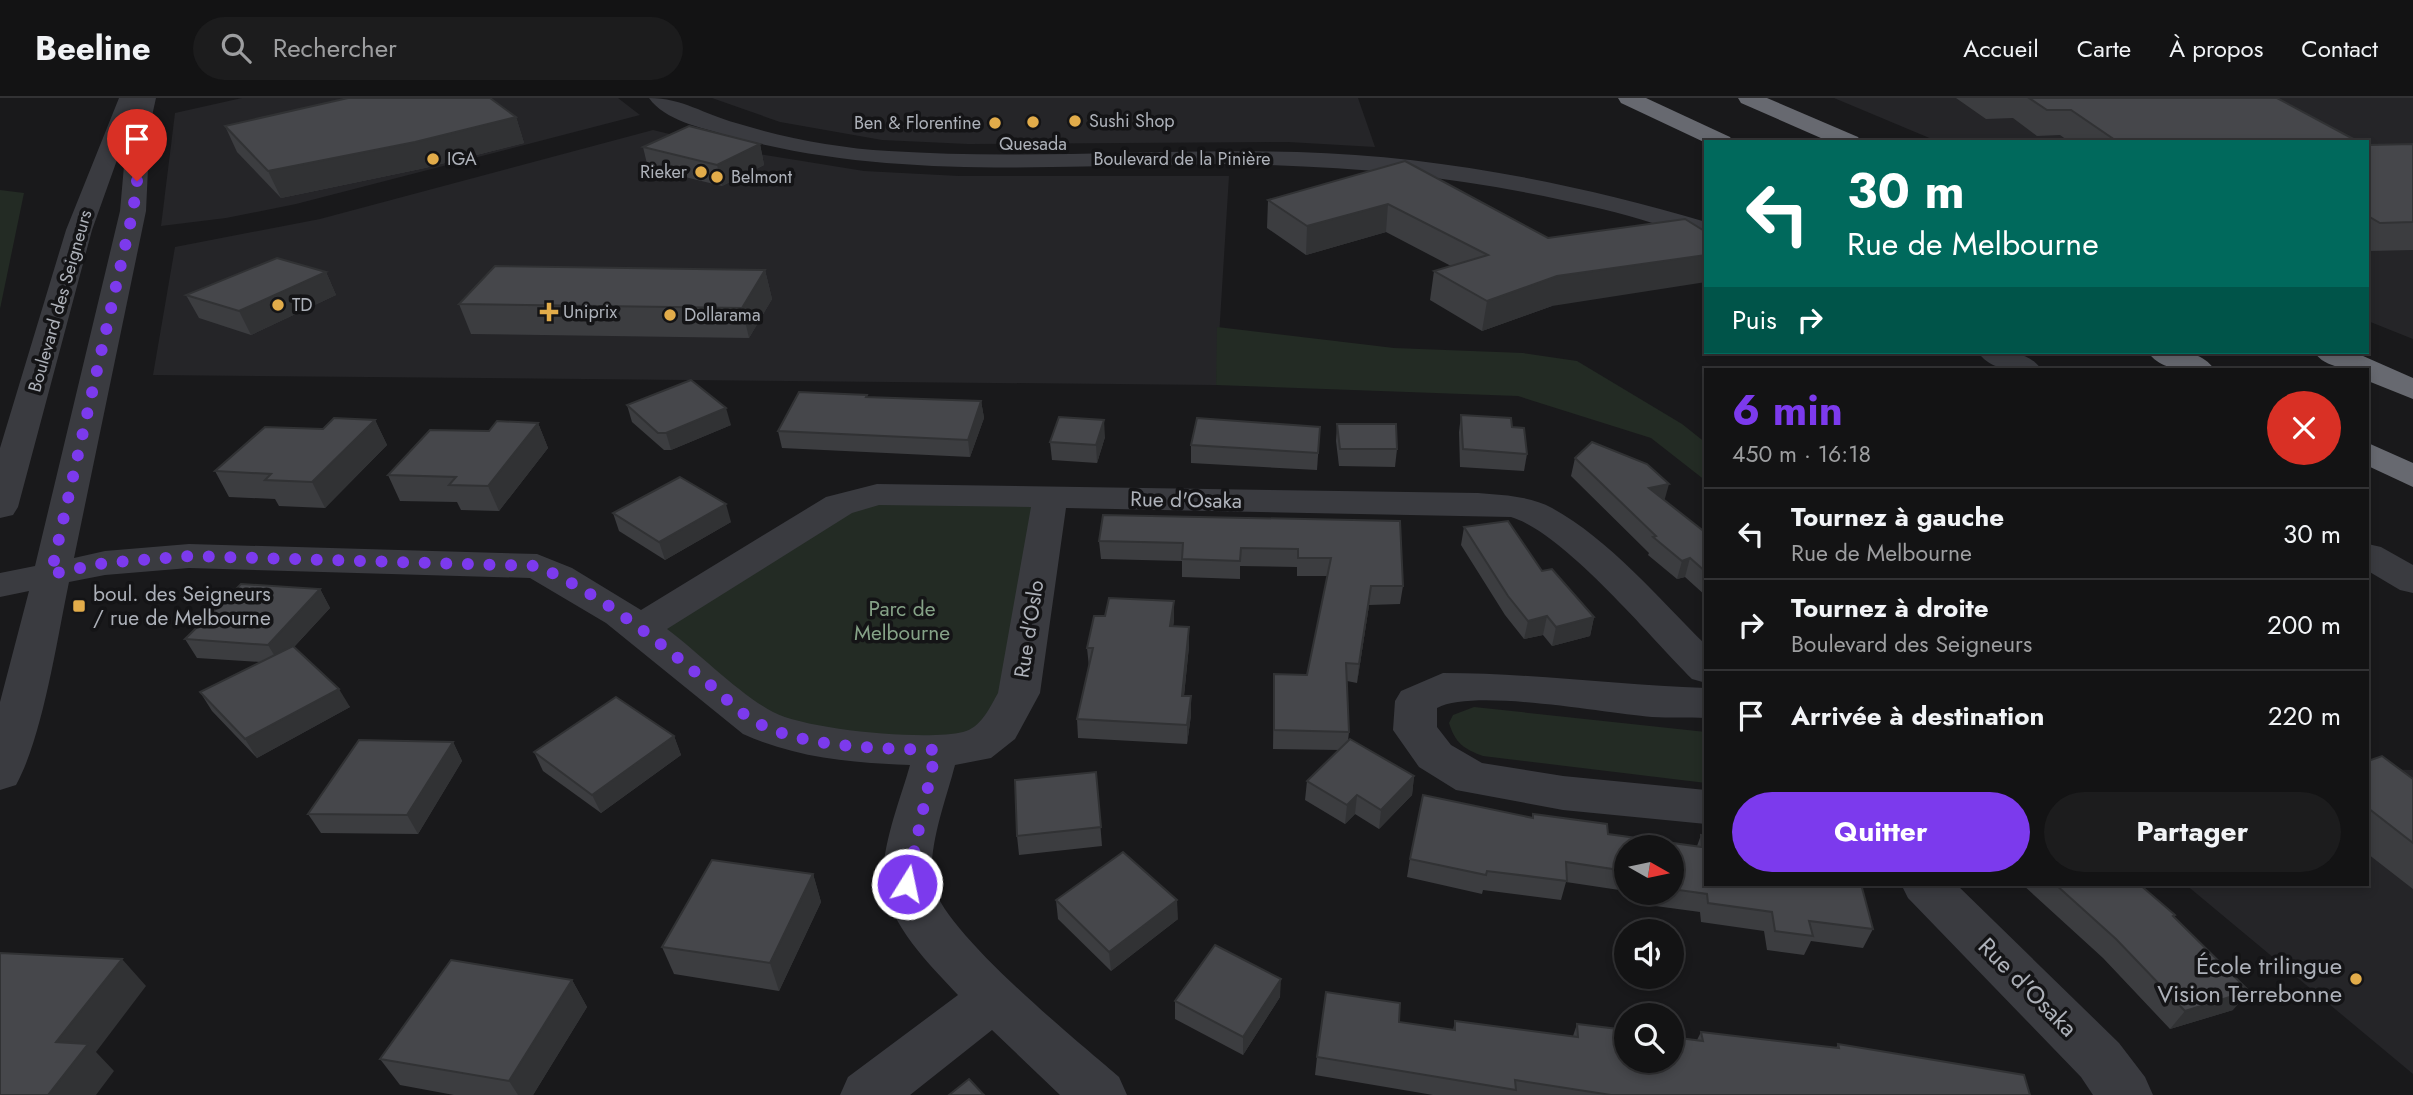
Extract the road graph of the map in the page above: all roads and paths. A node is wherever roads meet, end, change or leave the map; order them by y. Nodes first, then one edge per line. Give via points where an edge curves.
1 (128, 98) edge
2 (145, 98) edge
3 (660, 98) edge
4 (1629, 98) edge
5 (1749, 98) edge
6 (1717, 140) edge
7 (1845, 140) edge
8 (1704, 229) edge
9 (1997, 354) edge
10 (2168, 354) edge
11 (2333, 354) edge
12 (2024, 368) edge
13 (2197, 368) edge
14 (2365, 368) edge
15 (2369, 370) edge
16 (2413, 390) edge
17 (2369, 454) edge
18 (2413, 477) edge
19 (1050, 498) junction
20 (0, 507) edge
21 (2369, 556) edge
22 (51, 574) junction
23 (2413, 581) edge
24 (0, 585) edge
25 (640, 627) junction
26 (1704, 667) edge
27 (1704, 704) edge
28 (936, 750) junction
29 (0, 773) edge
30 (1704, 807) edge
31 (1927, 886) edge
32 (992, 999) junction
33 (868, 1095) edge
34 (1099, 1095) edge
35 (2125, 1095) edge

1 - 20 street, Boulevard des Seigneurs via 82,221
2 - 22 street via 133,211
3 - 8 street, Boulevard de la Pinière via 736,131 826,150 941,160 1243,157 1369,163 1532,186
4 - 6 highway
5 - 7 highway
9 - 12 street
10 - 13 highway
11 - 14 highway
15 - 16 highway
17 - 18 highway
19 - 25 street, Rue d'Osaka via 877,494 839,505
19 - 26 street, Rue d'Osaka via 1514,507 1538,514 1578,542
19 - 28 street, Rue d'Oslo via 1019,693 1000,728 976,747
21 - 23 street
22 - 24 street, Rue d'Oslo
22 - 25 street, Rue d'Oslo via 105,563 189,556 537,566
22 - 29 street
25 - 28 street, Rue d'Oslo via 758,723 810,740
27 - 30 street via 1443,687 1416,701 1415,730 1435,756 1472,778 1563,793
28 - 32 street via 907,884 923,920
31 - 35 street, Rue d'Osaka via 2100,1060
32 - 33 street
32 - 34 street

